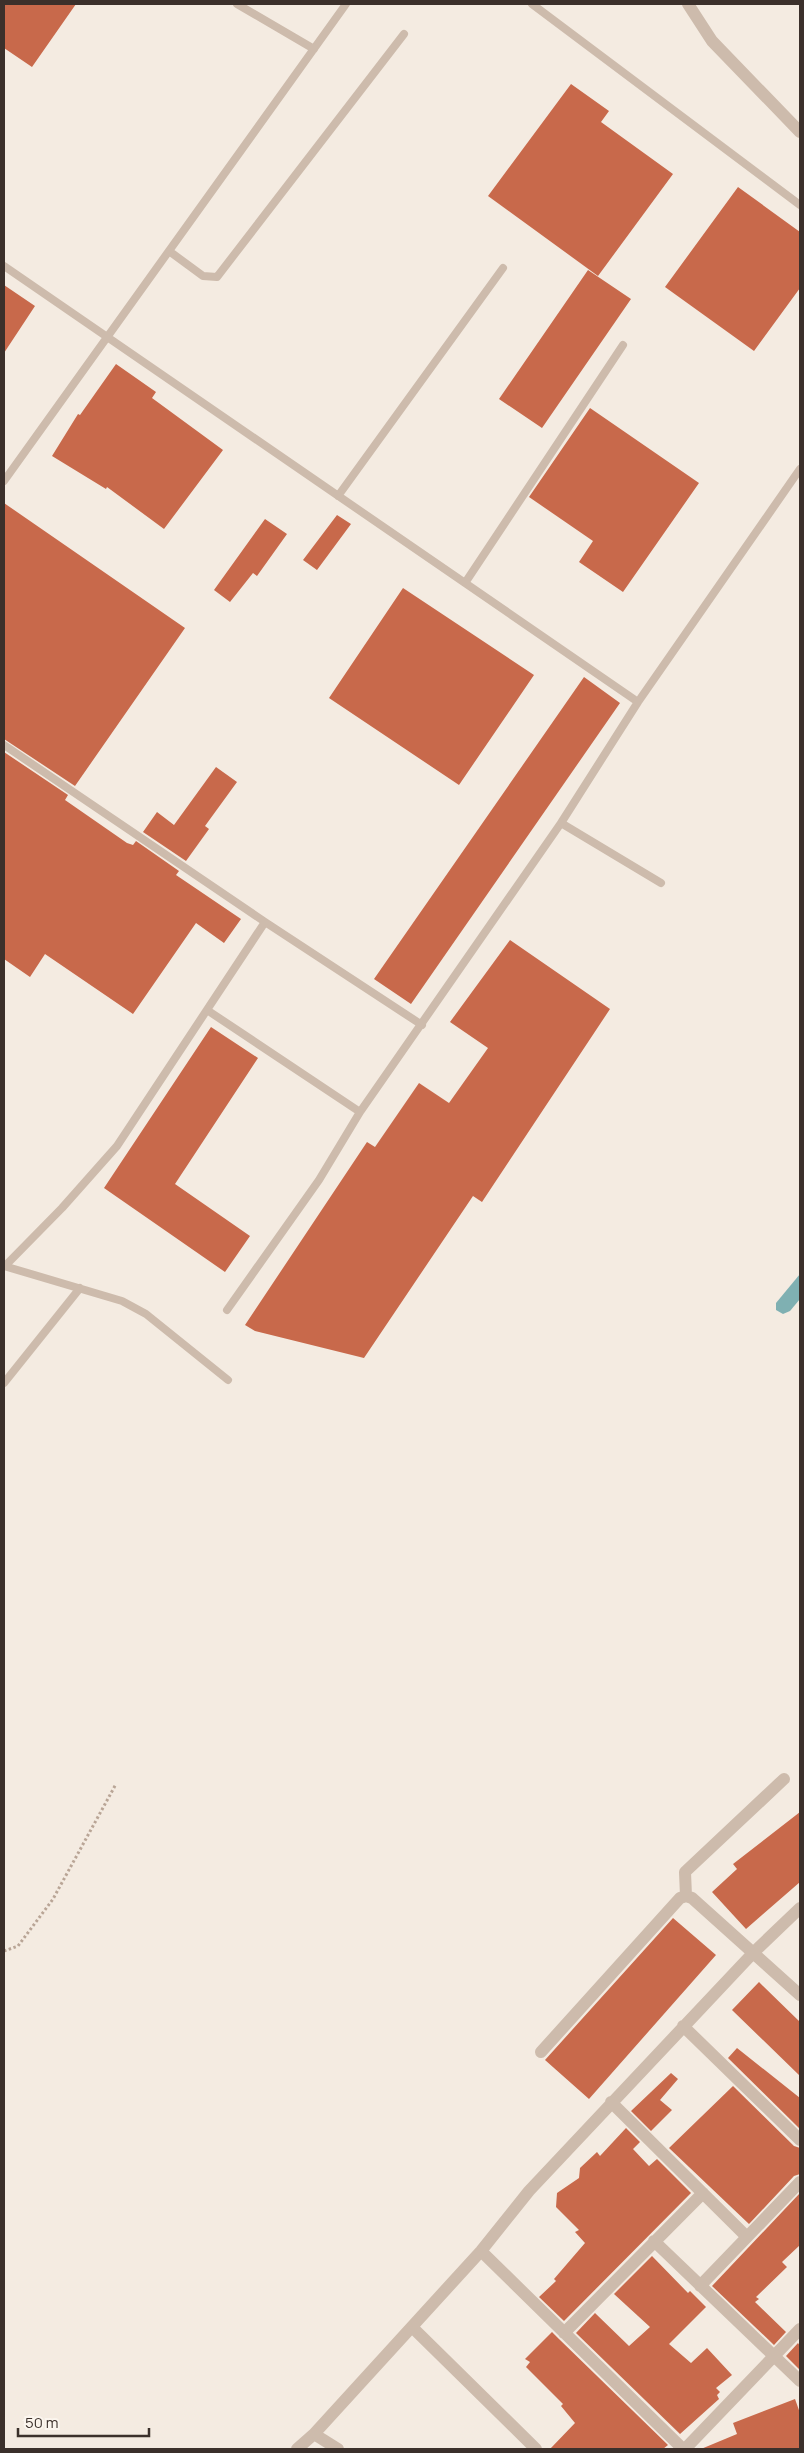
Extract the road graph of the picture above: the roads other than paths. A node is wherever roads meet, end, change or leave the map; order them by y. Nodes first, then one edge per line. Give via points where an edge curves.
1 (237, 4) edge
2 (346, 4) edge
3 (532, 4) edge
4 (688, 4) edge
5 (404, 34) dead end
6 (314, 49) junction
7 (800, 132) edge
8 (800, 205) edge
9 (169, 251) junction
10 (4, 266) edge
11 (503, 268) dead end
12 (107, 337) junction
13 (623, 345) dead end
14 (800, 469) edge
15 (4, 481) edge
16 (338, 496) junction
17 (465, 583) junction
18 (638, 702) junction
19 (4, 745) edge
20 (561, 823) junction
21 (662, 884) dead end
22 (265, 922) junction
23 (207, 1010) junction
24 (422, 1025) junction
25 (360, 1112) junction
26 (4, 1266) edge
27 (80, 1288) junction
28 (227, 1310) dead end
29 (228, 1380) dead end
30 (4, 1383) edge
31 (784, 1779) dead end
32 (686, 1896) junction
33 (800, 1908) edge
34 (754, 1952) junction
35 (800, 1995) edge
36 (683, 2026) junction
37 (541, 2052) dead end
38 (611, 2102) junction
39 (800, 2140) edge
40 (800, 2182) edge
41 (703, 2193) junction
42 (747, 2237) junction
43 (654, 2241) junction
44 (481, 2251) junction
45 (700, 2286) junction
46 (412, 2326) junction
47 (800, 2329) edge
48 (564, 2332) junction
49 (774, 2356) junction
50 (800, 2381) edge
51 (314, 2434) junction
52 (297, 2449) edge
53 (338, 2449) edge
54 (536, 2449) edge
55 (684, 2449) edge

1 - 6 lane
2 - 6 lane
3 - 8 lane
4 - 7 street via 712,41
5 - 9 lane via 218,277 203,276
6 - 9 lane
9 - 12 lane
10 - 12 lane
11 - 16 lane
12 - 15 lane
12 - 16 lane
13 - 17 lane
14 - 18 lane
16 - 17 lane
17 - 18 lane
18 - 20 lane
19 - 22 lane
20 - 21 lane
20 - 24 lane
22 - 23 lane
22 - 24 lane
23 - 25 lane
23 - 26 lane via 118,1146
24 - 25 lane
25 - 28 lane via 319,1180
26 - 27 lane
27 - 29 lane via 146,1314
27 - 30 lane
31 - 32 street via 685,1872
32 - 34 street
32 - 37 street via 680,1898
33 - 34 street
34 - 35 street
34 - 36 street
36 - 38 street
36 - 39 street
38 - 41 street
38 - 44 street via 529,2191
40 - 42 street
41 - 42 street
41 - 43 street
42 - 45 street
43 - 45 street
43 - 48 street
44 - 46 street
44 - 48 street
45 - 49 street
46 - 51 street
46 - 54 street
47 - 49 street
48 - 55 street
49 - 50 street
49 - 55 street
51 - 52 street
51 - 53 street

